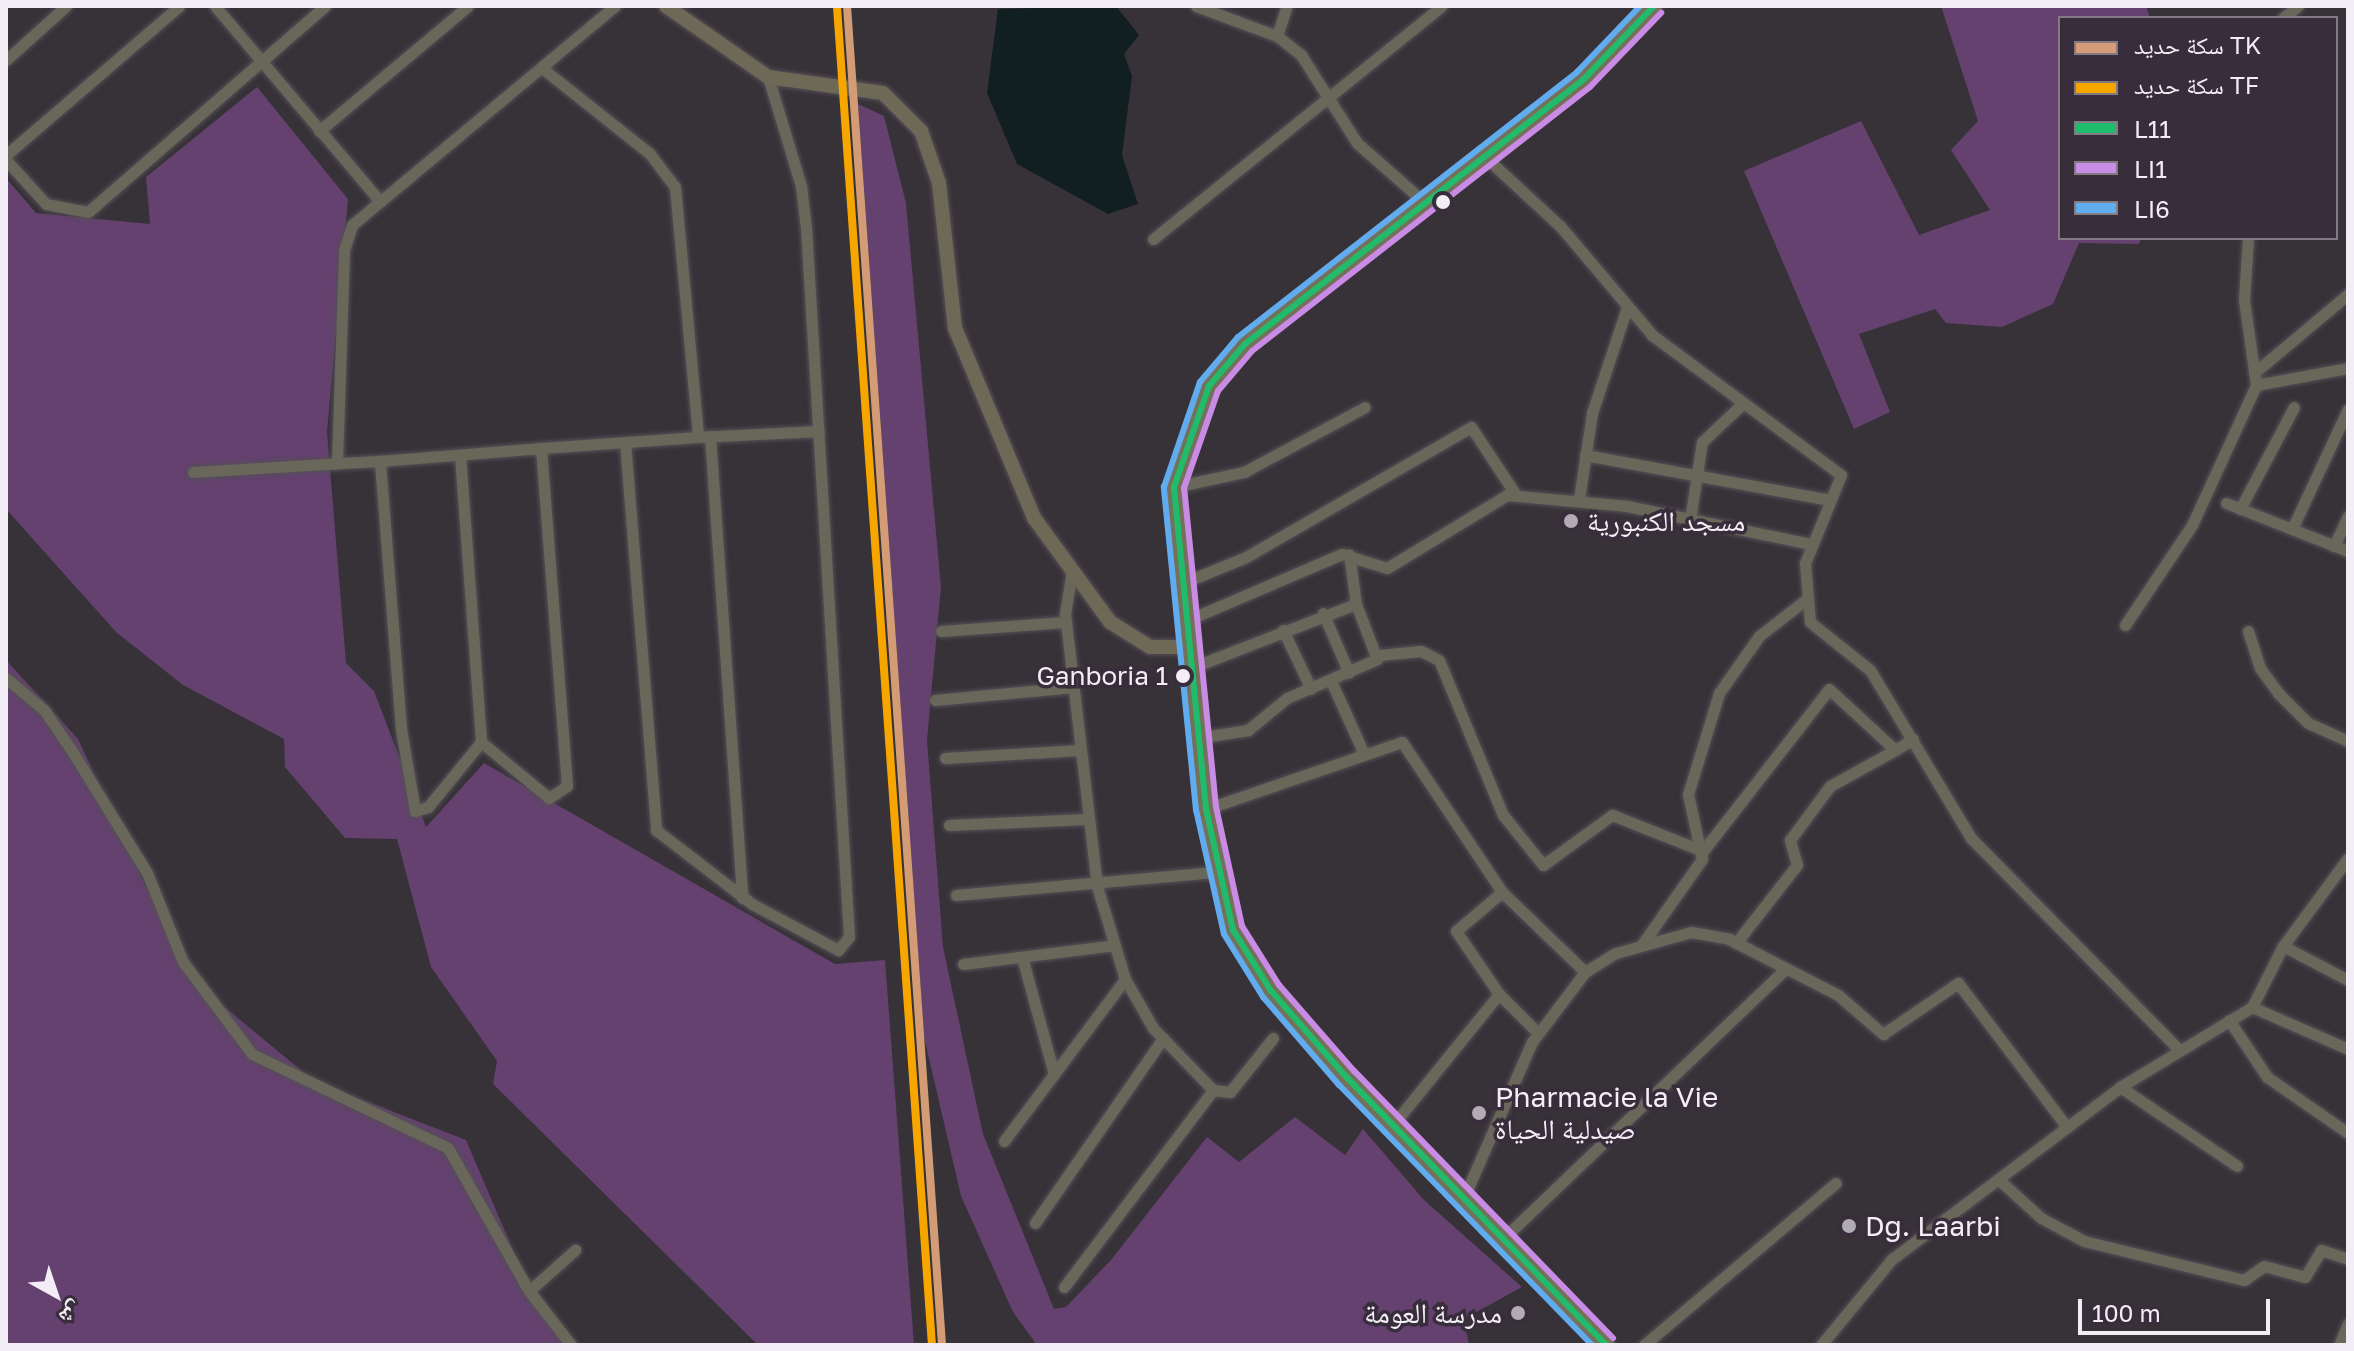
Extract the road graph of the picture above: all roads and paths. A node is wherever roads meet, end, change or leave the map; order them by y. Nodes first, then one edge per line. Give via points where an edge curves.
1 (66, 6) edge
2 (179, 6) edge
3 (215, 6) edge
4 (325, 6) edge
5 (468, 6) edge
6 (615, 6) edge
7 (666, 6) edge
8 (1196, 6) edge
9 (1287, 6) edge
10 (1442, 6) edge
11 (1654, 6) edge
12 (1277, 36) junction
13 (6, 60) edge
14 (260, 60) junction
15 (542, 68) junction
16 (768, 77) junction
17 (1327, 102) junction
18 (319, 131) junction
19 (1483, 155) junction
20 (6, 158) edge
21 (379, 200) junction
22 (1423, 201) junction
23 (1153, 239) dead end
24 (2248, 240) edge
25 (2348, 294) edge
26 (1626, 310) junction
27 (2348, 368) edge
28 (2255, 379) junction
29 (1742, 404) junction
30 (1365, 407) dead end
31 (2294, 407) dead end
32 (2348, 409) edge
33 (819, 431) junction
34 (704, 436) junction
35 (625, 442) junction
36 (541, 448) junction
37 (460, 455) junction
38 (1585, 455) junction
39 (380, 461) junction
40 (337, 463) junction
41 (193, 472) dead end
42 (1698, 476) junction
43 (1174, 487) junction
44 (1516, 495) junction
45 (1579, 499) junction
46 (1829, 500) junction
47 (2226, 503) dead end
48 (2240, 509) junction
49 (2348, 516) edge
50 (1690, 520) junction
51 (2292, 529) junction
52 (1810, 544) junction
53 (2334, 546) junction
54 (2348, 551) edge
55 (1349, 554) junction
56 (1071, 576) junction
57 (1180, 584) junction
58 (1804, 601) junction
59 (1356, 604) junction
60 (1323, 613) junction
61 (1065, 622) junction
62 (1183, 622) junction
63 (2125, 625) dead end
64 (1283, 630) junction
65 (941, 631) dead end
66 (2248, 631) dead end
67 (1186, 647) junction
68 (1379, 655) junction
69 (1188, 669) junction
70 (1349, 673) junction
71 (6, 678) edge
72 (1331, 681) junction
73 (1073, 687) junction
74 (1311, 689) junction
75 (935, 700) dead end
76 (1197, 738) junction
77 (1913, 739) junction
78 (2348, 741) edge
79 (481, 742) junction
80 (1080, 750) junction
81 (1895, 750) junction
82 (1363, 752) junction
83 (945, 758) dead end
84 (1206, 809) junction
85 (1087, 819) junction
86 (949, 825) dead end
87 (1703, 851) junction
88 (2348, 858) edge
89 (1215, 872) junction
90 (2343, 878) edge
91 (1097, 886) junction
92 (1502, 892) junction
93 (956, 895) dead end
94 (742, 898) junction
95 (1643, 943) junction
96 (1736, 943) junction
97 (1115, 945) junction
98 (2283, 946) junction
99 (1022, 957) junction
100 (963, 964) dead end
101 (1784, 970) junction
102 (1585, 972) junction
103 (1125, 979) junction
104 (2348, 980) edge
105 (1499, 994) junction
106 (2252, 1007) junction
107 (2229, 1020) junction
108 (1538, 1033) junction
109 (1163, 1038) junction
110 (1273, 1038) dead end
111 (2348, 1049) edge
112 (2179, 1050) junction
113 (1054, 1074) junction
114 (2120, 1087) junction
115 (1213, 1090) junction
116 (1392, 1126) junction
117 (2067, 1127) junction
118 (2348, 1133) edge
119 (1004, 1141) dead end
120 (2237, 1166) dead end
121 (1998, 1179) junction
122 (1836, 1183) dead end
123 (1465, 1195) junction
124 (1035, 1223) dead end
125 (1507, 1235) junction
126 (575, 1250) dead end
127 (2348, 1259) edge
128 (1064, 1287) dead end
129 (529, 1291) junction
130 (2348, 1324) edge
131 (571, 1345) edge
132 (1606, 1345) edge
133 (1644, 1345) edge
134 (1821, 1345) edge
135 (2339, 1345) edge

1 - 13 street
2 - 20 street
3 - 14 street
4 - 14 street
5 - 18 street
6 - 15 street
7 - 16 main road
8 - 12 street
9 - 12 street
10 - 17 street
11 - 19 main road via 1613,53
12 - 17 street via 1301,55
14 - 18 street
14 - 20 street via 88,212 46,204
15 - 21 street
15 - 34 street via 650,154 675,187
16 - 33 street via 801,186
16 - 56 main road via 883,93 921,131 939,183 950,302 964,356 1020,491
17 - 22 street via 1357,143
17 - 23 street
18 - 21 street
19 - 22 main road
19 - 26 street via 1560,226
21 - 40 street via 352,225 344,250
22 - 43 main road via 1232,358 1209,386
24 - 28 street via 2244,300
25 - 28 street
26 - 29 street
26 - 38 street
27 - 28 street
28 - 63 street via 2192,525
29 - 42 street via 1702,442
29 - 46 street via 1841,475
30 - 43 street via 1244,472
31 - 48 street
32 - 51 street
33 - 34 street
33 - 94 street via 849,937 830,949
34 - 35 street
34 - 94 street
35 - 36 street
35 - 94 street via 656,830
36 - 37 street
36 - 79 street via 567,786 549,798
37 - 39 street
37 - 79 street
38 - 42 street
38 - 45 street
39 - 40 street
39 - 79 street via 412,809 428,807
40 - 41 street
42 - 46 street
42 - 50 street
43 - 57 main road
44 - 45 street
44 - 55 street via 1383,569
44 - 57 street via 1471,427 1246,557
45 - 50 street
46 - 52 street
47 - 48 street
48 - 51 street
49 - 53 street
50 - 52 street
51 - 53 street
52 - 58 street
53 - 54 street
55 - 59 street
55 - 62 street
56 - 61 street
56 - 67 main road via 1098,610 1140,644
57 - 62 main road
58 - 77 street via 1813,625 1870,670
58 - 87 street via 1759,636 1719,693 1688,794
59 - 60 street
59 - 68 street
60 - 64 street
60 - 70 street
61 - 65 street
61 - 73 street
62 - 67 main road
64 - 69 street
64 - 74 street
66 - 78 street via 2260,668 2278,693 2308,723
67 - 69 main road
68 - 70 street
68 - 87 street via 1421,651 1439,660 1503,815 1540,864 1612,815
69 - 76 main road
70 - 72 street
71 - 129 street via 44,710 72,751 147,873 183,962 252,1054 448,1148
72 - 74 street
72 - 82 street
73 - 75 street
73 - 80 street
74 - 76 street via 1248,730
76 - 84 main road
77 - 81 street
77 - 112 street via 1971,838
80 - 83 street
80 - 85 street
81 - 87 street via 1829,689
81 - 96 street via 1830,786 1790,840 1797,865
82 - 84 street
82 - 92 street via 1403,743
84 - 89 main road
85 - 86 street
85 - 91 street
87 - 95 street
88 - 90 street
89 - 91 street
89 - 116 main road via 1233,930 1264,981
90 - 98 street
91 - 93 street
91 - 97 street
92 - 102 street
92 - 105 street via 1456,931
95 - 96 street via 1705,931
95 - 102 street
96 - 101 street
97 - 99 street
97 - 103 street
98 - 104 street
98 - 106 street
99 - 100 street
99 - 113 street
101 - 117 street via 1838,995 1883,1034 1958,983
101 - 125 street
102 - 108 street
103 - 109 street
103 - 113 street
105 - 108 street
105 - 116 street
106 - 107 street
106 - 111 street
107 - 112 street
107 - 118 street via 2267,1077
108 - 123 street
109 - 115 street
109 - 124 street
110 - 115 street via 1230,1092
112 - 114 street
113 - 119 street
114 - 117 street
114 - 120 street
115 - 128 street
116 - 123 main road
117 - 121 street
121 - 127 street via 2041,1218 2084,1241 2244,1280 2264,1266 2305,1277 2321,1250
121 - 134 street via 1876,1273
122 - 133 street
123 - 125 main road
125 - 132 main road
126 - 129 street
129 - 131 street
130 - 135 street

